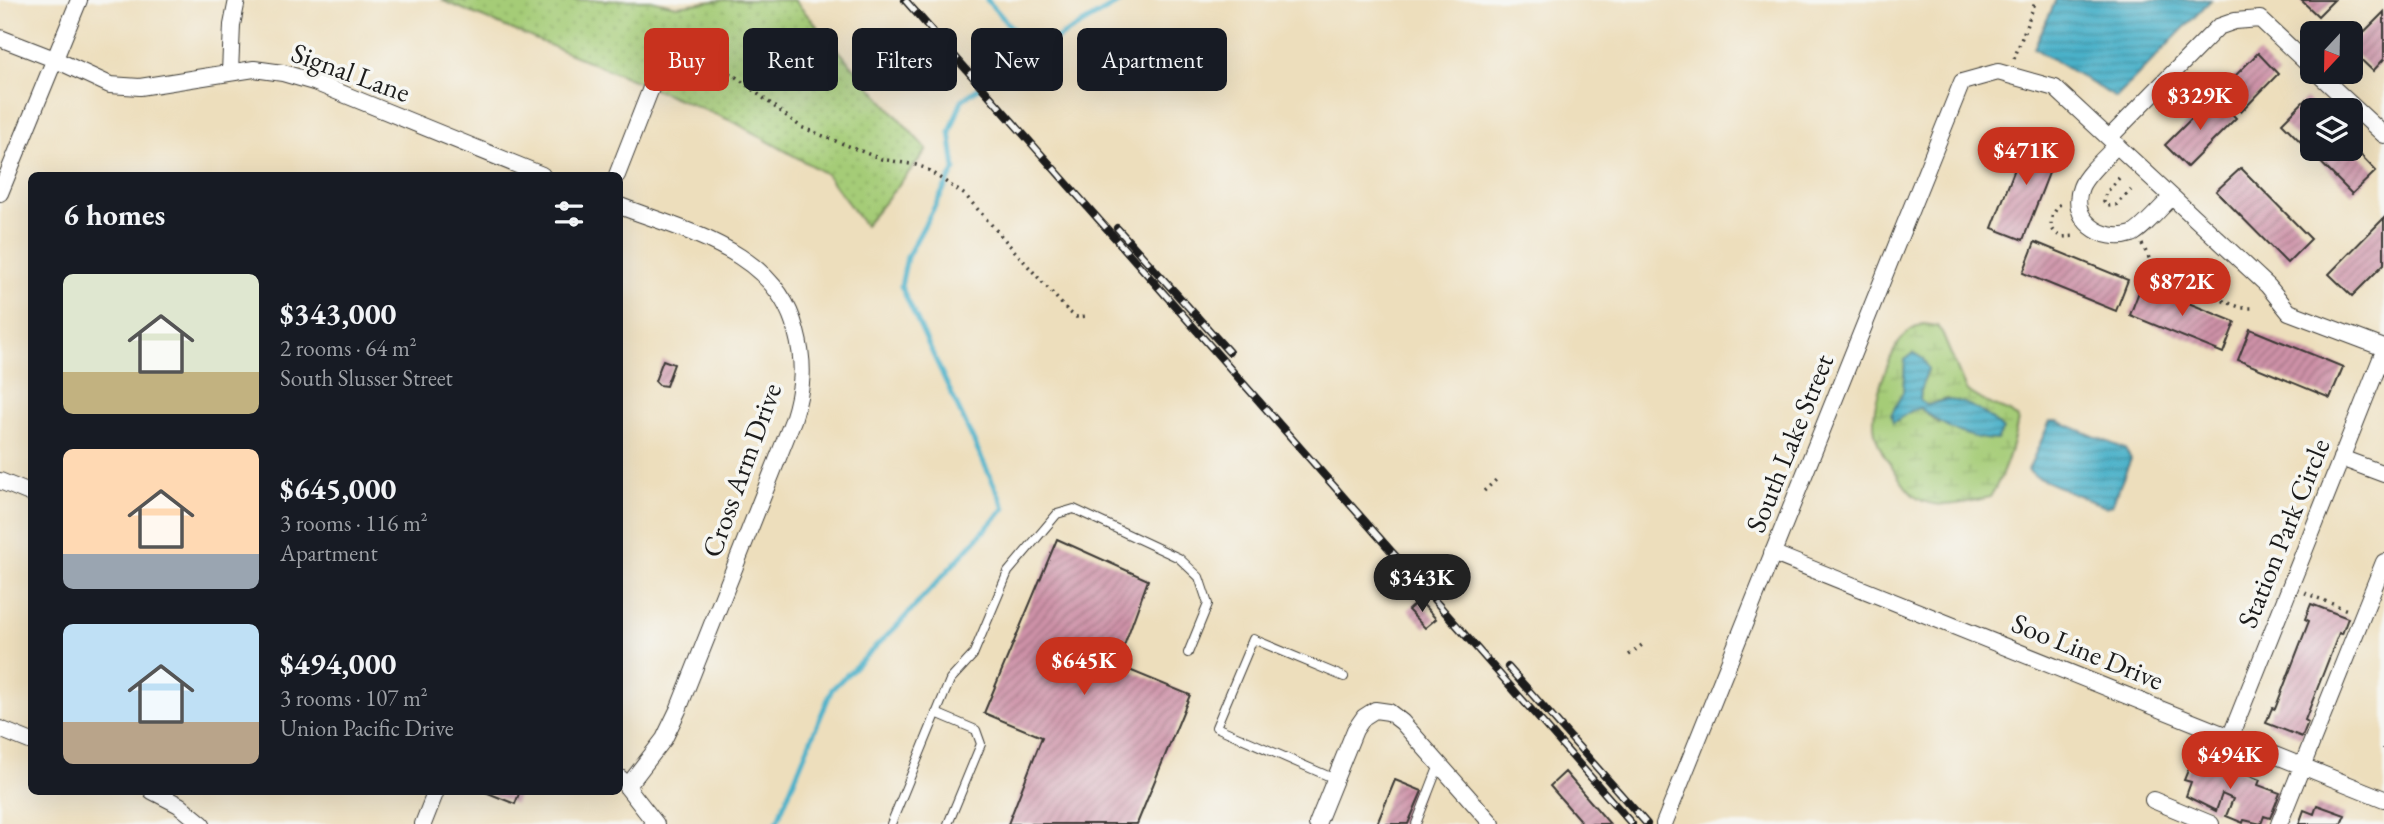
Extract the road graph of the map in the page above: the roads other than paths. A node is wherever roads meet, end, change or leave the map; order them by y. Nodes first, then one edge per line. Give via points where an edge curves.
1 (79, 0) edge
2 (237, 0) edge
3 (0, 38) edge
4 (2300, 57) edge
5 (54, 59) junction
6 (230, 72) junction
7 (2329, 84) edge
8 (650, 91) edge
9 (2384, 135) edge
10 (2113, 142) junction
11 (535, 172) edge
12 (618, 172) edge
13 (0, 193) edge
14 (2172, 197) junction
15 (623, 207) edge
16 (2384, 350) edge
17 (2341, 458) junction
18 (2384, 474) edge
19 (0, 481) edge
20 (28, 492) edge
21 (1772, 553) junction
22 (2384, 562) edge
23 (1188, 653) dead end
24 (1344, 677) dead end
25 (936, 713) junction
26 (0, 729) edge
27 (2231, 735) junction
28 (28, 740) edge
29 (1439, 764) junction
30 (2302, 765) junction
31 (1335, 779) junction
32 (623, 783) edge
33 (159, 795) edge
34 (434, 795) edge
35 (2384, 799) edge
36 (2153, 800) dead end
37 (202, 824) edge
38 (423, 824) edge
39 (656, 824) edge
40 (891, 824) edge
41 (948, 824) edge
42 (1317, 824) edge
43 (1416, 824) edge
44 (1492, 824) edge
45 (1664, 824) edge
46 (2211, 824) edge
47 (2279, 824) edge

1 - 5 street
2 - 6 street
3 - 5 street, Signal Lane
4 - 10 street via 2260,19 2218,27
5 - 6 street, Signal Lane via 110,85 140,87
5 - 13 street
6 - 11 street, Signal Lane via 263,70 314,82
7 - 9 street
8 - 12 street
10 - 14 street
10 - 14 street via 2081,187 2078,209 2089,227 2110,236 2134,234
10 - 21 street, South Lake Street via 2055,88 1998,72 1962,82
14 - 16 street via 2289,312
15 - 32 street, Cross Arm Drive via 718,244 765,275 792,314 802,361 802,393 793,420 678,710 664,739
16 - 17 street, Station Park Circle
17 - 18 street
17 - 27 street, Station Park Circle
19 - 20 street
21 - 27 street, Soo Line Drive
21 - 45 street, South Lake Street
22 - 30 street
23 - 25 lane via 1208,604 1199,577 1178,558 1074,509 1057,513 1008,572 974,655 950,680
24 - 31 lane via 1253,639 1216,727
25 - 40 lane
25 - 41 lane via 976,730 981,744
26 - 28 street
27 - 30 street, Soo Line Drive
29 - 31 street via 1402,722 1389,712 1375,710 1355,730
29 - 43 lane
29 - 44 street
30 - 35 street, Soo Line Drive
30 - 47 street
31 - 42 street
32 - 39 street
33 - 37 street
34 - 38 street
36 - 46 street

